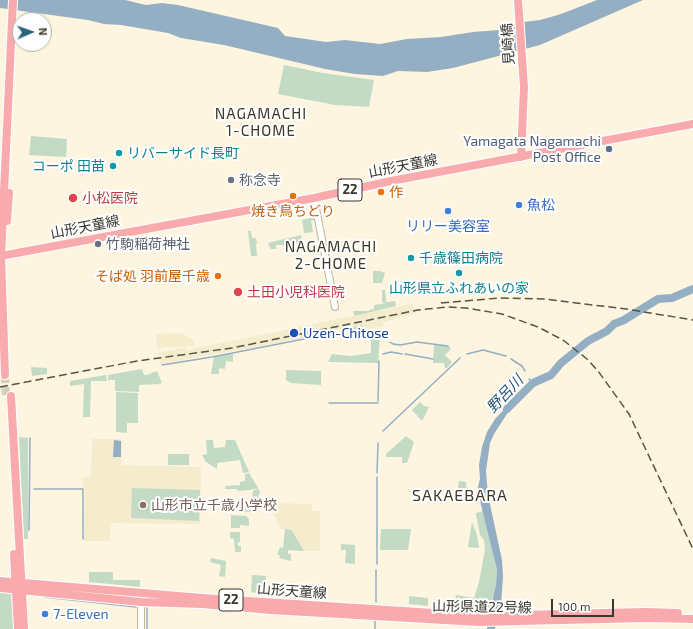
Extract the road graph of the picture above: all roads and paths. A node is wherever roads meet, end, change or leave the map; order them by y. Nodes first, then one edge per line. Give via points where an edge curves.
1 (13, 0) edge
2 (17, 0) edge
3 (518, 0) edge
4 (13, 12) edge
5 (16, 12) edge
6 (13, 52) edge
7 (693, 124) edge
8 (521, 157) junction
9 (314, 198) junction
10 (2, 255) edge
11 (335, 307) dead end
12 (8, 374) tunnel mouth
13 (9, 397) tunnel mouth
14 (0, 581) edge
15 (19, 586) junction
16 (0, 588) edge
17 (141, 602) junction
18 (271, 610) joint
19 (693, 613) edge
20 (462, 614) joint
21 (693, 618) edge
22 (480, 619) junction
23 (507, 619) junction
24 (18, 629) edge
25 (24, 629) edge
26 (141, 629) edge

1 - 4 main road
2 - 5 main road
3 - 8 main road, 見崎橋 via 524,87
6 - 10 main road
7 - 8 main road, 山形天童線 / 22
8 - 9 main road, 山形天童線 / 22
9 - 10 main road, 山形天童線 / 22
9 - 11 street
10 - 12 main road
13 - 15 main road
14 - 15 main road, 山形天童線 / 22
15 - 16 main road, 山形天童線 / 22
15 - 17 main road, 山形天童線 / 22
15 - 20 main road, 山形天童線 / 22
15 - 24 main road
15 - 25 main road
17 - 18 main road, 山形天童線 / 22
17 - 26 street
18 - 22 main road, 山形県道22号線 / 22
19 - 23 main road, 山形県道22号線 / 22 via 646,612
20 - 22 main road, 山形県道22号線 / 22
21 - 23 main road, 山形県道22号線 / 22
22 - 23 main road, 山形県道22号線 / 22

